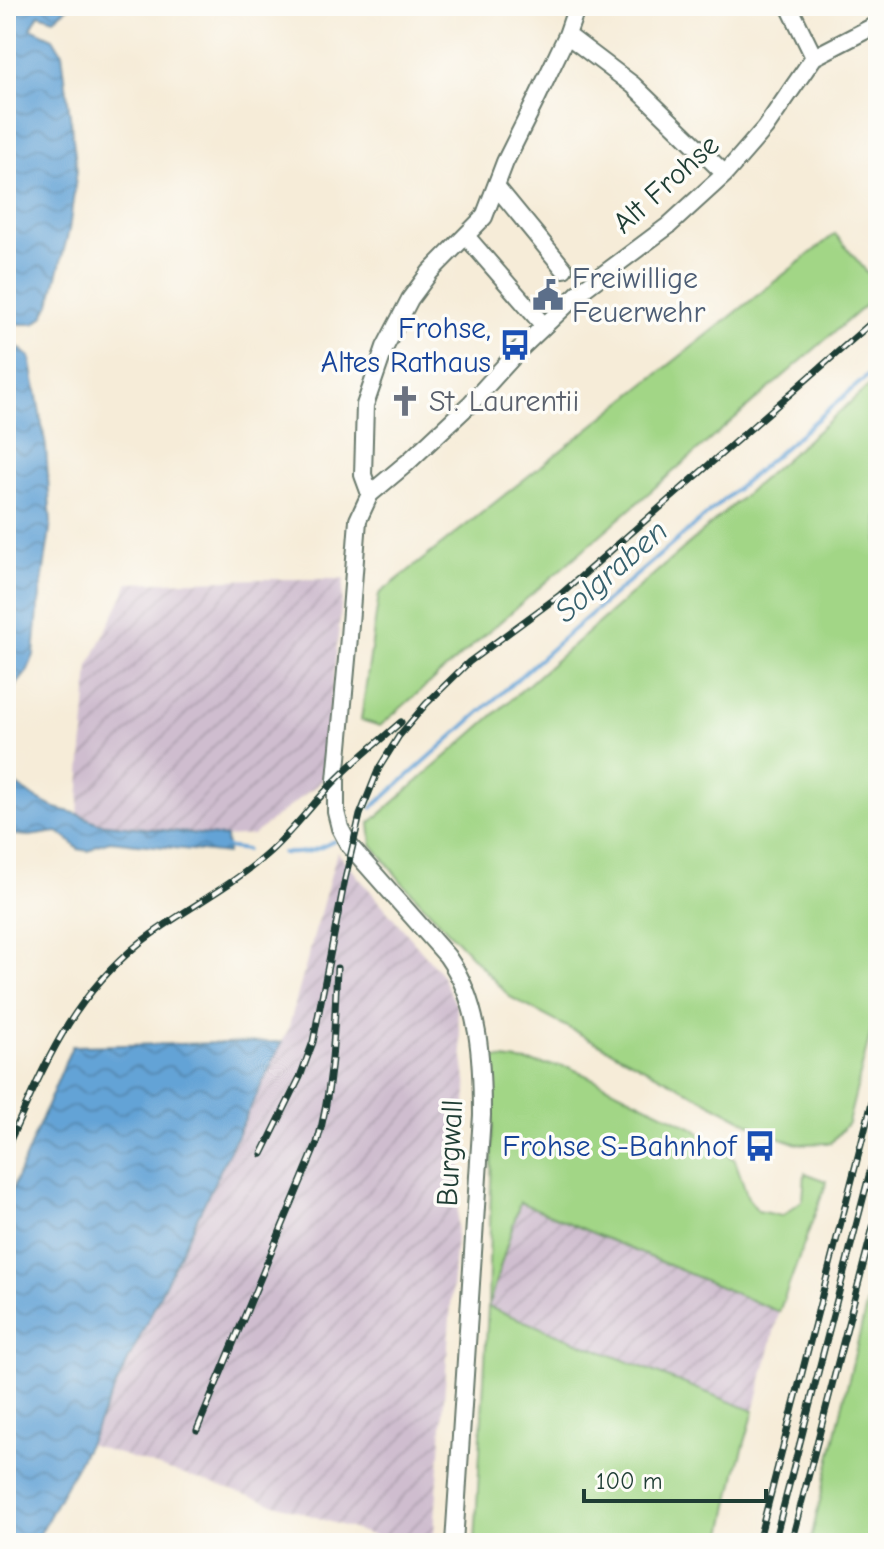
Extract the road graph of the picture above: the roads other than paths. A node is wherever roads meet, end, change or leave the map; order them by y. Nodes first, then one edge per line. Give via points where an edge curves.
1 (577, 6) edge
2 (789, 6) edge
3 (878, 24) edge
4 (567, 35) junction
5 (814, 57) junction
6 (725, 174) junction
7 (496, 186) junction
8 (466, 236) junction
9 (564, 269) dead end
10 (544, 326) junction
11 (370, 494) junction
12 (454, 1543) edge

1 - 4 street
2 - 5 street
3 - 5 street, Alt Frohse
4 - 6 street via 633,85
4 - 7 street
5 - 6 street, Alt Frohse
6 - 10 street, Alt Frohse
7 - 8 street via 484,217
7 - 9 street
8 - 10 street
8 - 11 street via 410,299 385,347 365,405 363,475
10 - 11 street, Alt Frohse via 471,403
11 - 12 street, Burgwall via 358,520 336,812 349,845 453,964 468,992 481,1062

